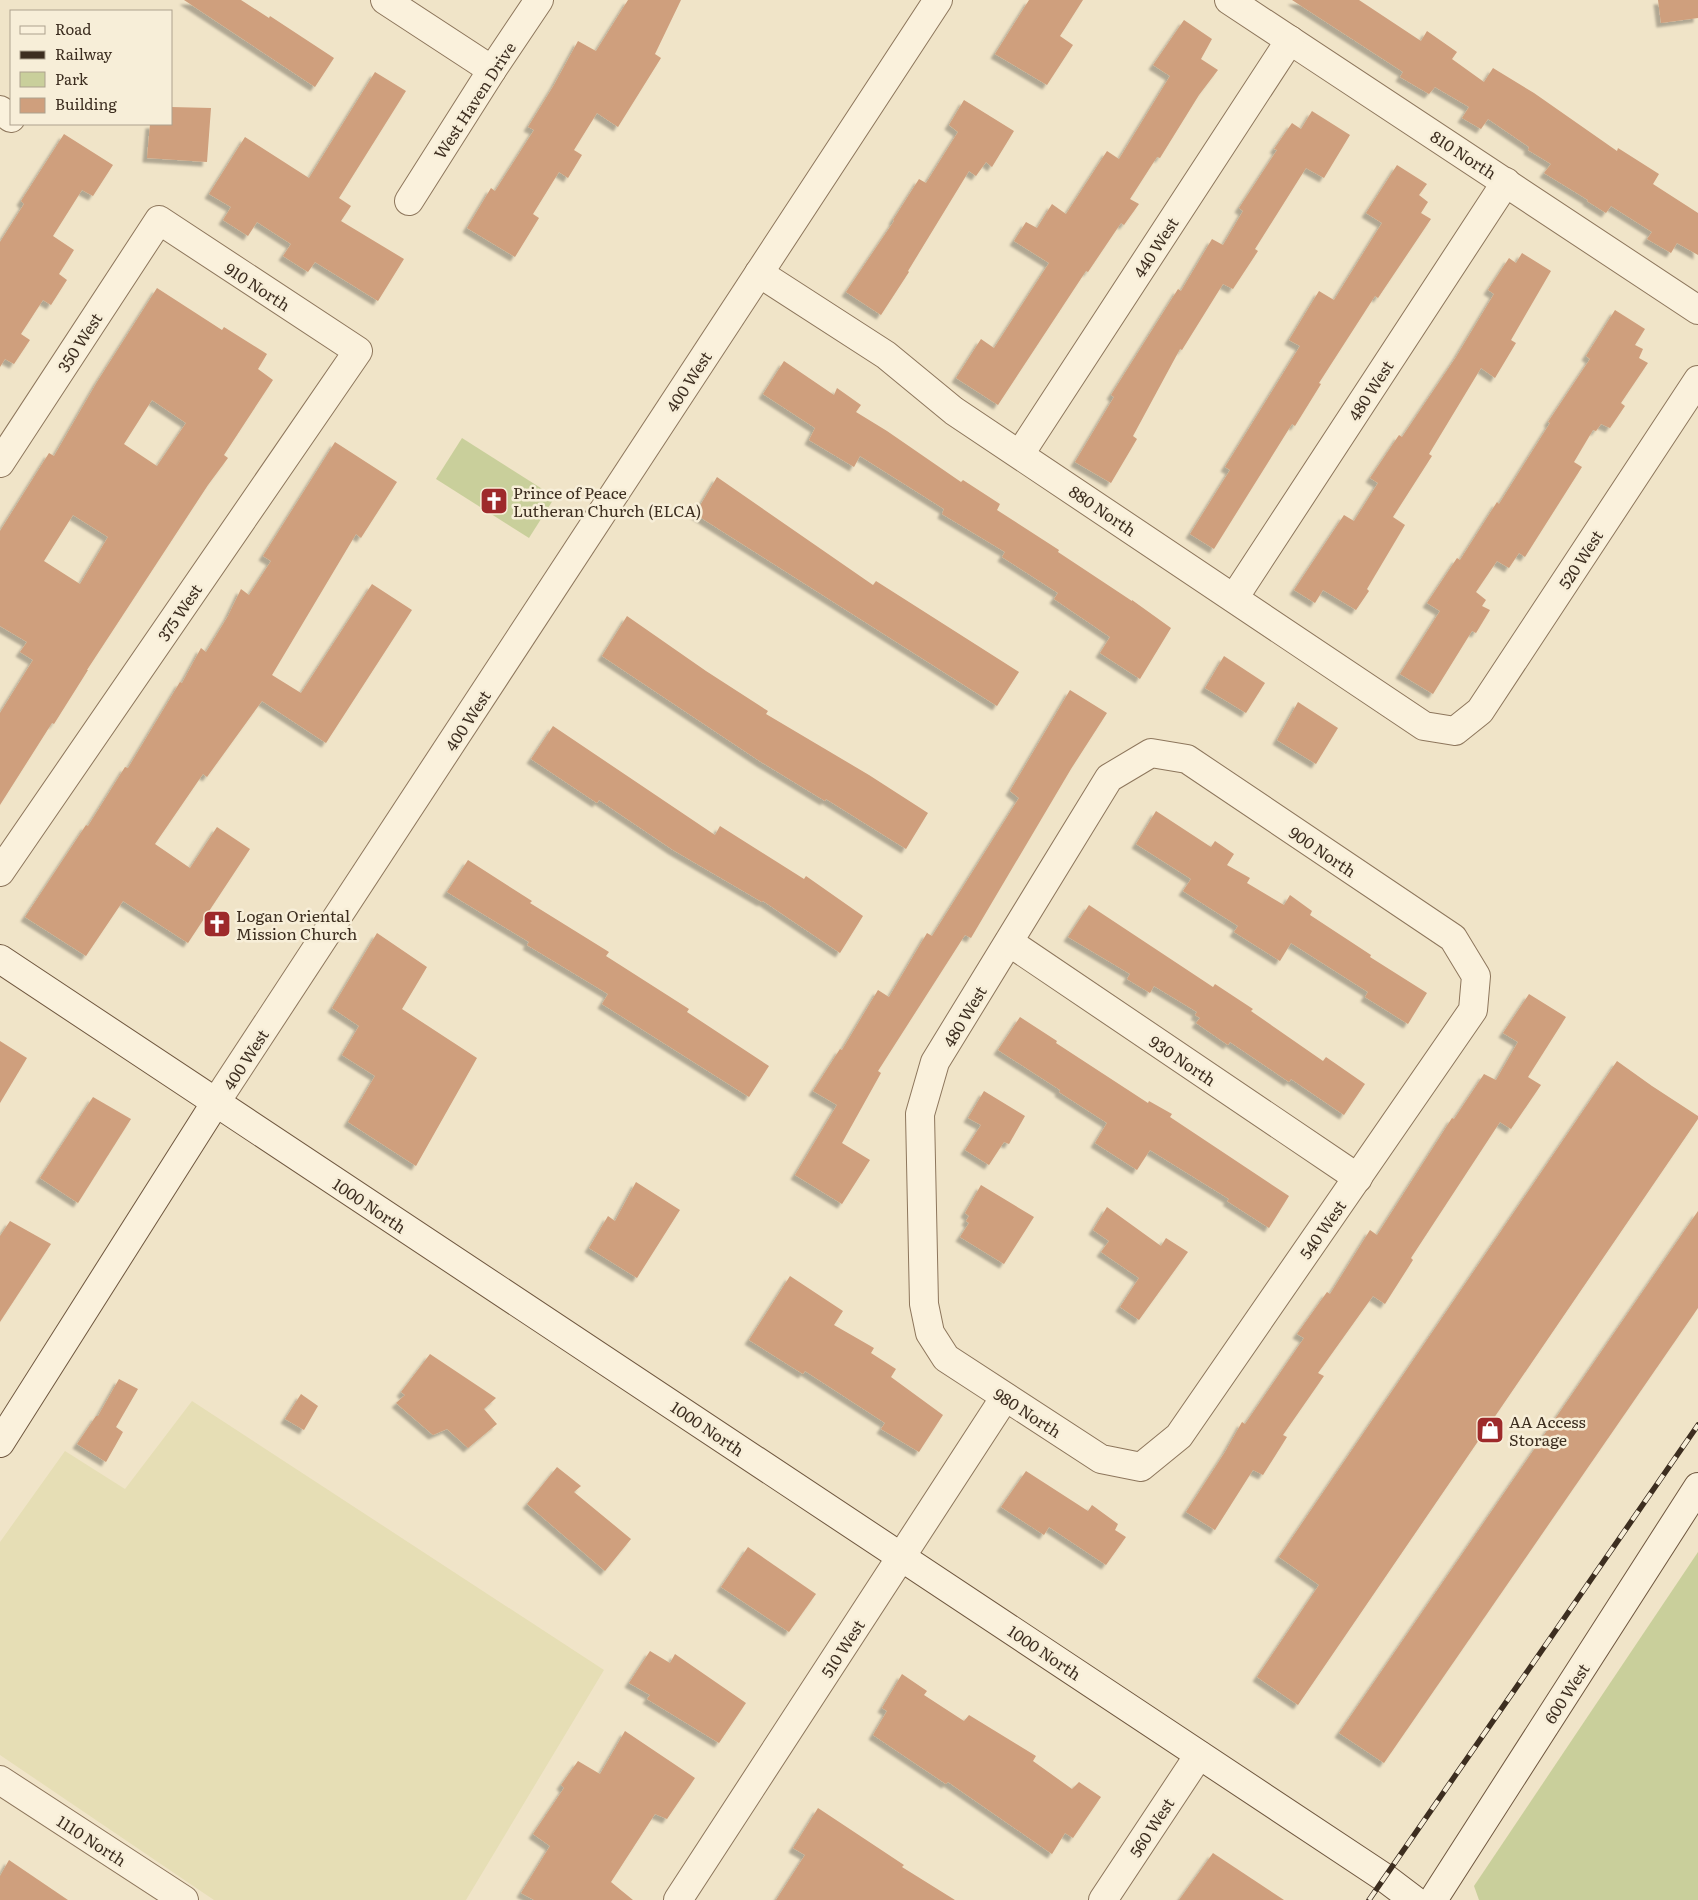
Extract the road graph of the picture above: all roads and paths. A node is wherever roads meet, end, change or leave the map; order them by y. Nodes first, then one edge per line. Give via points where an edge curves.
1 (386, 0) edge
2 (539, 0) edge
3 (938, 0) edge
4 (1229, 0) edge
5 (1290, 40) junction
6 (492, 70) junction
7 (1506, 182) junction
8 (409, 201) dead end
9 (159, 220) joint
10 (759, 273) junction
11 (1698, 310) edge
12 (358, 351) joint
13 (1698, 380) edge
14 (1020, 454) junction
15 (0, 463) edge
16 (1234, 598) junction
17 (1455, 731) joint
18 (1151, 753) joint
19 (0, 872) edge
20 (1009, 942) junction
21 (0, 959) edge
22 (1476, 976) joint
23 (216, 1102) junction
24 (1358, 1178) junction
25 (930, 1333) joint
26 (1005, 1397) junction
27 (0, 1443) edge
28 (1141, 1467) joint
29 (1698, 1487) edge
30 (901, 1557) junction
31 (1199, 1755) junction
32 (0, 1780) edge
33 (184, 1900) edge
34 (678, 1900) edge
35 (1104, 1900) edge
36 (1414, 1900) edge
37 (1433, 1900) edge

1 - 6 street
2 - 6 street, West Haven Drive
3 - 10 street, 400 West
4 - 5 street, 810 North
5 - 7 street, 810 North
5 - 14 street, 440 West
6 - 8 street, West Haven Drive
7 - 11 street, 810 North
7 - 16 street, 480 West
9 - 12 street, 910 North
9 - 15 street, 350 West
10 - 14 street, 880 North via 886,356 954,411
10 - 23 street, 400 West
12 - 19 street, 375 West
13 - 17 street, 520 West via 1480,711
14 - 16 street, 880 North
16 - 17 street, 880 North via 1424,726
18 - 20 street, 480 West via 1109,778
18 - 22 street, 900 North via 1187,759 1453,938
20 - 24 street, 930 North
20 - 25 street, 480 West via 935,1062 920,1114 924,1304
21 - 23 street, 1000 North
22 - 24 street, 540 West via 1473,1010
23 - 27 street, 400 West
23 - 30 street, 1000 North
24 - 28 street, 540 West via 1179,1436
25 - 26 street, 980 North via 946,1358
26 - 28 street, 980 North via 1100,1459
26 - 30 street, 510 West
29 - 37 street, 600 West
30 - 31 street, 1000 North
30 - 34 street, 510 West
31 - 35 street, 560 West
31 - 36 street, 1000 North
32 - 33 street, 1110 North

